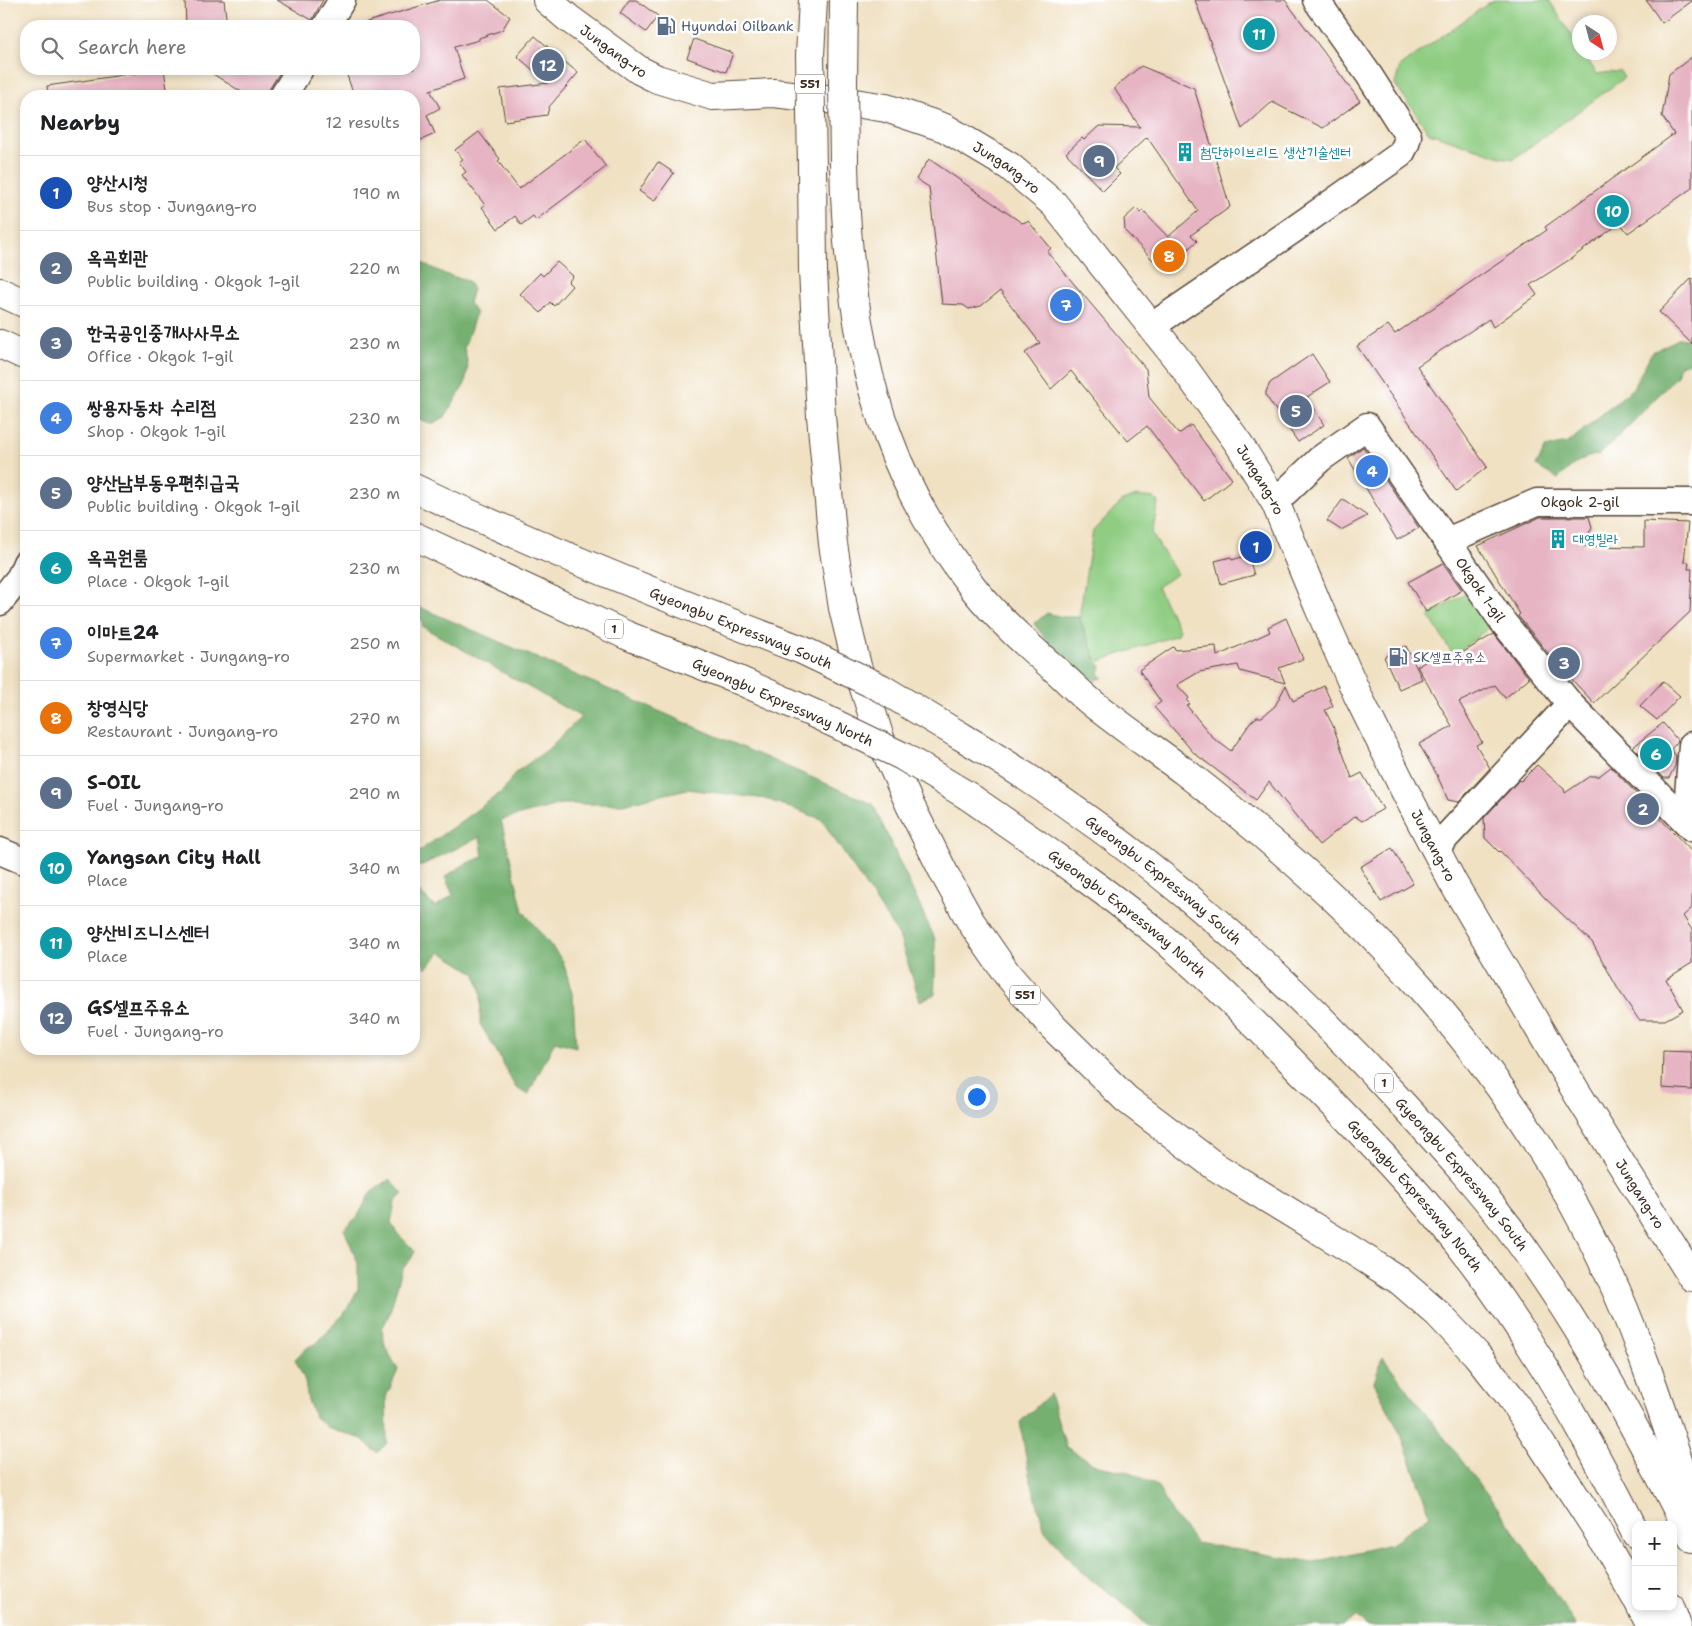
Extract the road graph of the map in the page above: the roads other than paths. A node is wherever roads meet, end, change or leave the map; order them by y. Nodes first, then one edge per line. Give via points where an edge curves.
1 (342, 0) edge
2 (547, 0) edge
3 (813, 0) edge
4 (844, 0) edge
5 (1316, 0) edge
6 (330, 20) edge
7 (296, 75) edge
8 (287, 90) edge
9 (0, 292) edge
10 (20, 301) edge
11 (1152, 326) junction
12 (0, 344) edge
13 (20, 353) edge
14 (420, 491) edge
15 (1275, 502) junction
16 (1692, 502) edge
17 (420, 539) edge
18 (1447, 541) junction
19 (20, 577) edge
20 (0, 602) edge
21 (1570, 704) junction
22 (1692, 745) edge
23 (1689, 824) edge
24 (1435, 849) junction
25 (0, 851) edge
26 (20, 859) edge
27 (1692, 1276) edge
28 (1692, 1501) edge
29 (1632, 1526) edge
30 (1692, 1538) edge
31 (1632, 1591) edge
32 (1643, 1611) edge
33 (1672, 1611) edge
34 (1651, 1626) edge
35 (1678, 1626) edge

1 - 6 street
2 - 11 main road, Jungang-ro via 639,70 686,89 713,96 773,93 836,100 886,108 944,128 1009,166 1054,204
3 - 31 main road, 551, bridge via 810,56 820,416 842,608 880,738 945,875 971,922 1007,974 1053,1027 1126,1099 1216,1167 1393,1277 1438,1314 1509,1395 1594,1525
4 - 28 main road, 551, bridge via 844,164 851,268 859,326 888,438 910,487 943,546 976,591 1021,639 1092,703 1194,780 1324,889 1370,933 1467,1043 1539,1147 1596,1249 1632,1329
5 - 11 street via 1408,136 1401,154
7 - 8 street
9 - 10 main road
11 - 15 main road, Jungang-ro via 1239,444
12 - 13 main road
14 - 30 main road, Gyeongbu Expressway South / 1, bridge via 491,525 802,650 881,688 1013,766 1160,874 1237,938 1304,1001 1438,1142 1506,1223 1603,1371
15 - 18 street, Okgok 1-gil via 1320,459 1367,426
15 - 24 main road, Jungang-ro via 1358,696
16 - 18 street, Okgok 2-gil via 1537,502
17 - 29 main road, Gyeongbu Expressway North / 1, bridge via 626,635 734,678 902,756 968,796 1098,888 1164,940 1235,1003 1376,1148 1438,1217 1538,1356
18 - 21 street, Okgok 1-gil via 1503,622
19 - 20 street
21 - 23 street, Okgok 1-gil
21 - 24 street
22 - 23 street
24 - 27 main road, Jungang-ro via 1577,1093
25 - 26 street
32 - 34 main road
33 - 35 main road

